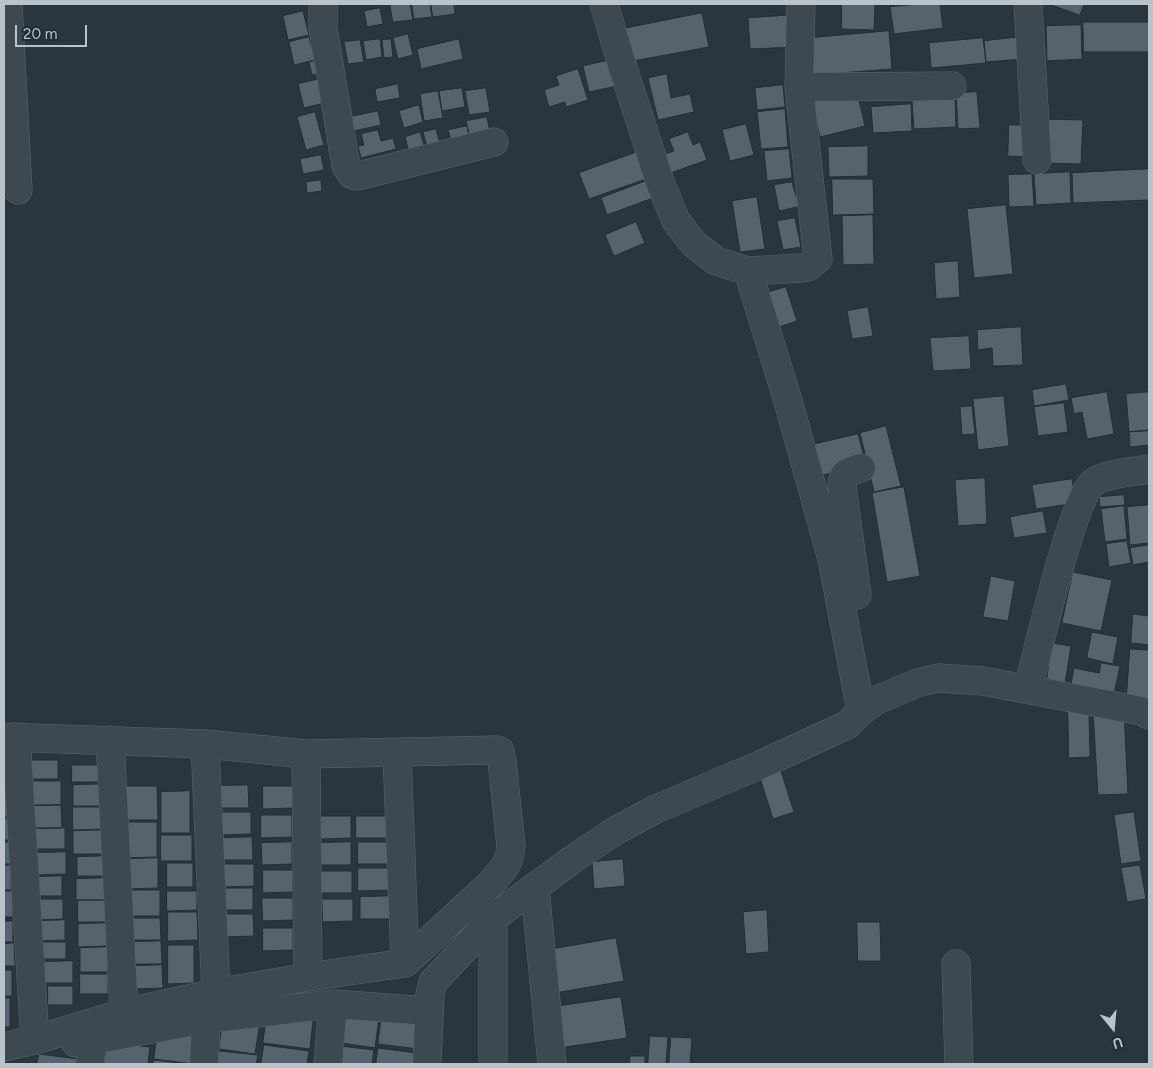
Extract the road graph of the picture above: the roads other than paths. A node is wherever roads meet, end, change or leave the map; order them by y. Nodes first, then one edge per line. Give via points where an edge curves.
1 (8, 4) edge
2 (323, 4) edge
3 (604, 4) edge
4 (801, 4) edge
5 (1028, 4) edge
6 (952, 86) dead end
7 (799, 87) junction
8 (494, 142) dead end
9 (1037, 160) dead end
10 (18, 190) dead end
11 (748, 271) junction
12 (861, 468) dead end
13 (1149, 468) edge
14 (1028, 689) junction
15 (869, 706) junction
16 (1149, 714) edge
17 (10, 737) edge
18 (110, 740) junction
19 (205, 744) junction
20 (397, 753) junction
21 (306, 754) junction
22 (535, 888) junction
23 (493, 918) junction
24 (405, 963) junction
25 (956, 964) dead end
26 (308, 977) junction
27 (216, 993) junction
28 (333, 1004) junction
29 (429, 1011) junction
30 (124, 1013) junction
31 (206, 1019) junction
32 (35, 1040) junction
33 (4, 1047) edge
34 (91, 1052) edge
35 (4, 1058) edge
36 (204, 1064) edge
37 (328, 1064) edge
38 (427, 1064) edge
39 (493, 1064) edge
40 (552, 1064) edge
41 (959, 1064) edge

1 - 10 street
2 - 8 street via 323,28 350,174 358,176
3 - 11 street via 660,182 676,221 694,244 716,261
4 - 7 street
5 - 9 street
6 - 7 street
7 - 11 street via 818,259 808,267
11 - 15 street via 832,559
12 - 15 street via 846,473 842,487
13 - 14 street via 1103,478 1086,492 1064,548
14 - 15 street via 938,678 916,683
14 - 16 street
15 - 22 street via 847,725 656,809 573,859
17 - 18 street
17 - 32 street
18 - 19 street
18 - 30 street
19 - 21 street
19 - 27 street
20 - 21 street
20 - 24 street
20 - 24 street via 500,751 511,846 510,860 501,872
21 - 26 street
22 - 23 street
22 - 40 street
23 - 29 street via 433,982
23 - 39 street
24 - 26 street
25 - 41 street
26 - 27 street
27 - 30 street
28 - 29 street
28 - 31 street
28 - 37 street
29 - 38 street
30 - 32 street
31 - 34 street
31 - 36 street
32 - 33 street
34 - 35 street

